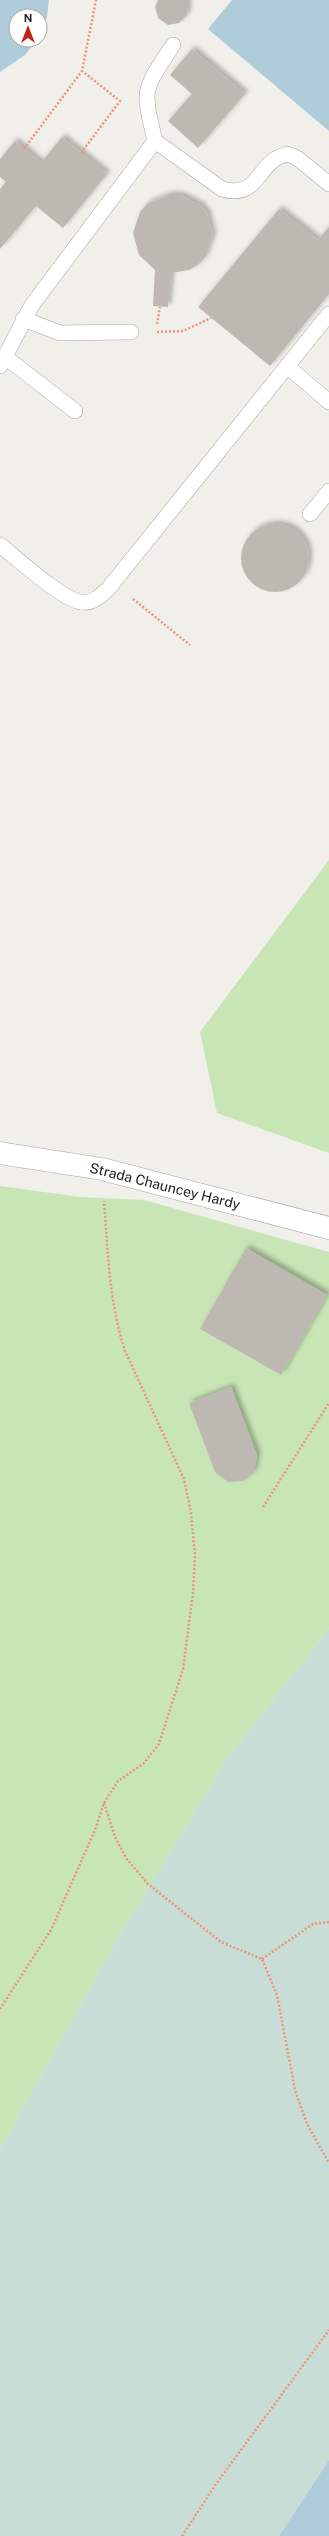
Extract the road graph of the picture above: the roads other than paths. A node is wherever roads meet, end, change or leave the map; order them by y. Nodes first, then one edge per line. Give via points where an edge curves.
1 (173, 45) dead end
2 (156, 141) junction
3 (329, 184) edge
4 (329, 314) edge
5 (23, 319) junction
6 (130, 332) road end
7 (2, 361) edge
8 (287, 366) junction
9 (329, 402) edge
10 (75, 411) dead end
11 (329, 491) edge
12 (310, 514) dead end
13 (0, 545) edge
14 (0, 1153) edge
15 (329, 1228) edge

1 - 2 lane via 151,79 145,95
2 - 3 lane via 222,189 233,192 250,187 271,160 288,154 297,158
2 - 5 lane
4 - 8 lane
5 - 6 lane via 60,333
5 - 7 lane
7 - 10 lane
8 - 9 lane
8 - 13 lane via 113,583 96,600 82,602 65,596
11 - 12 lane
14 - 15 street, Strada Chauncey Hardy via 102,1169

